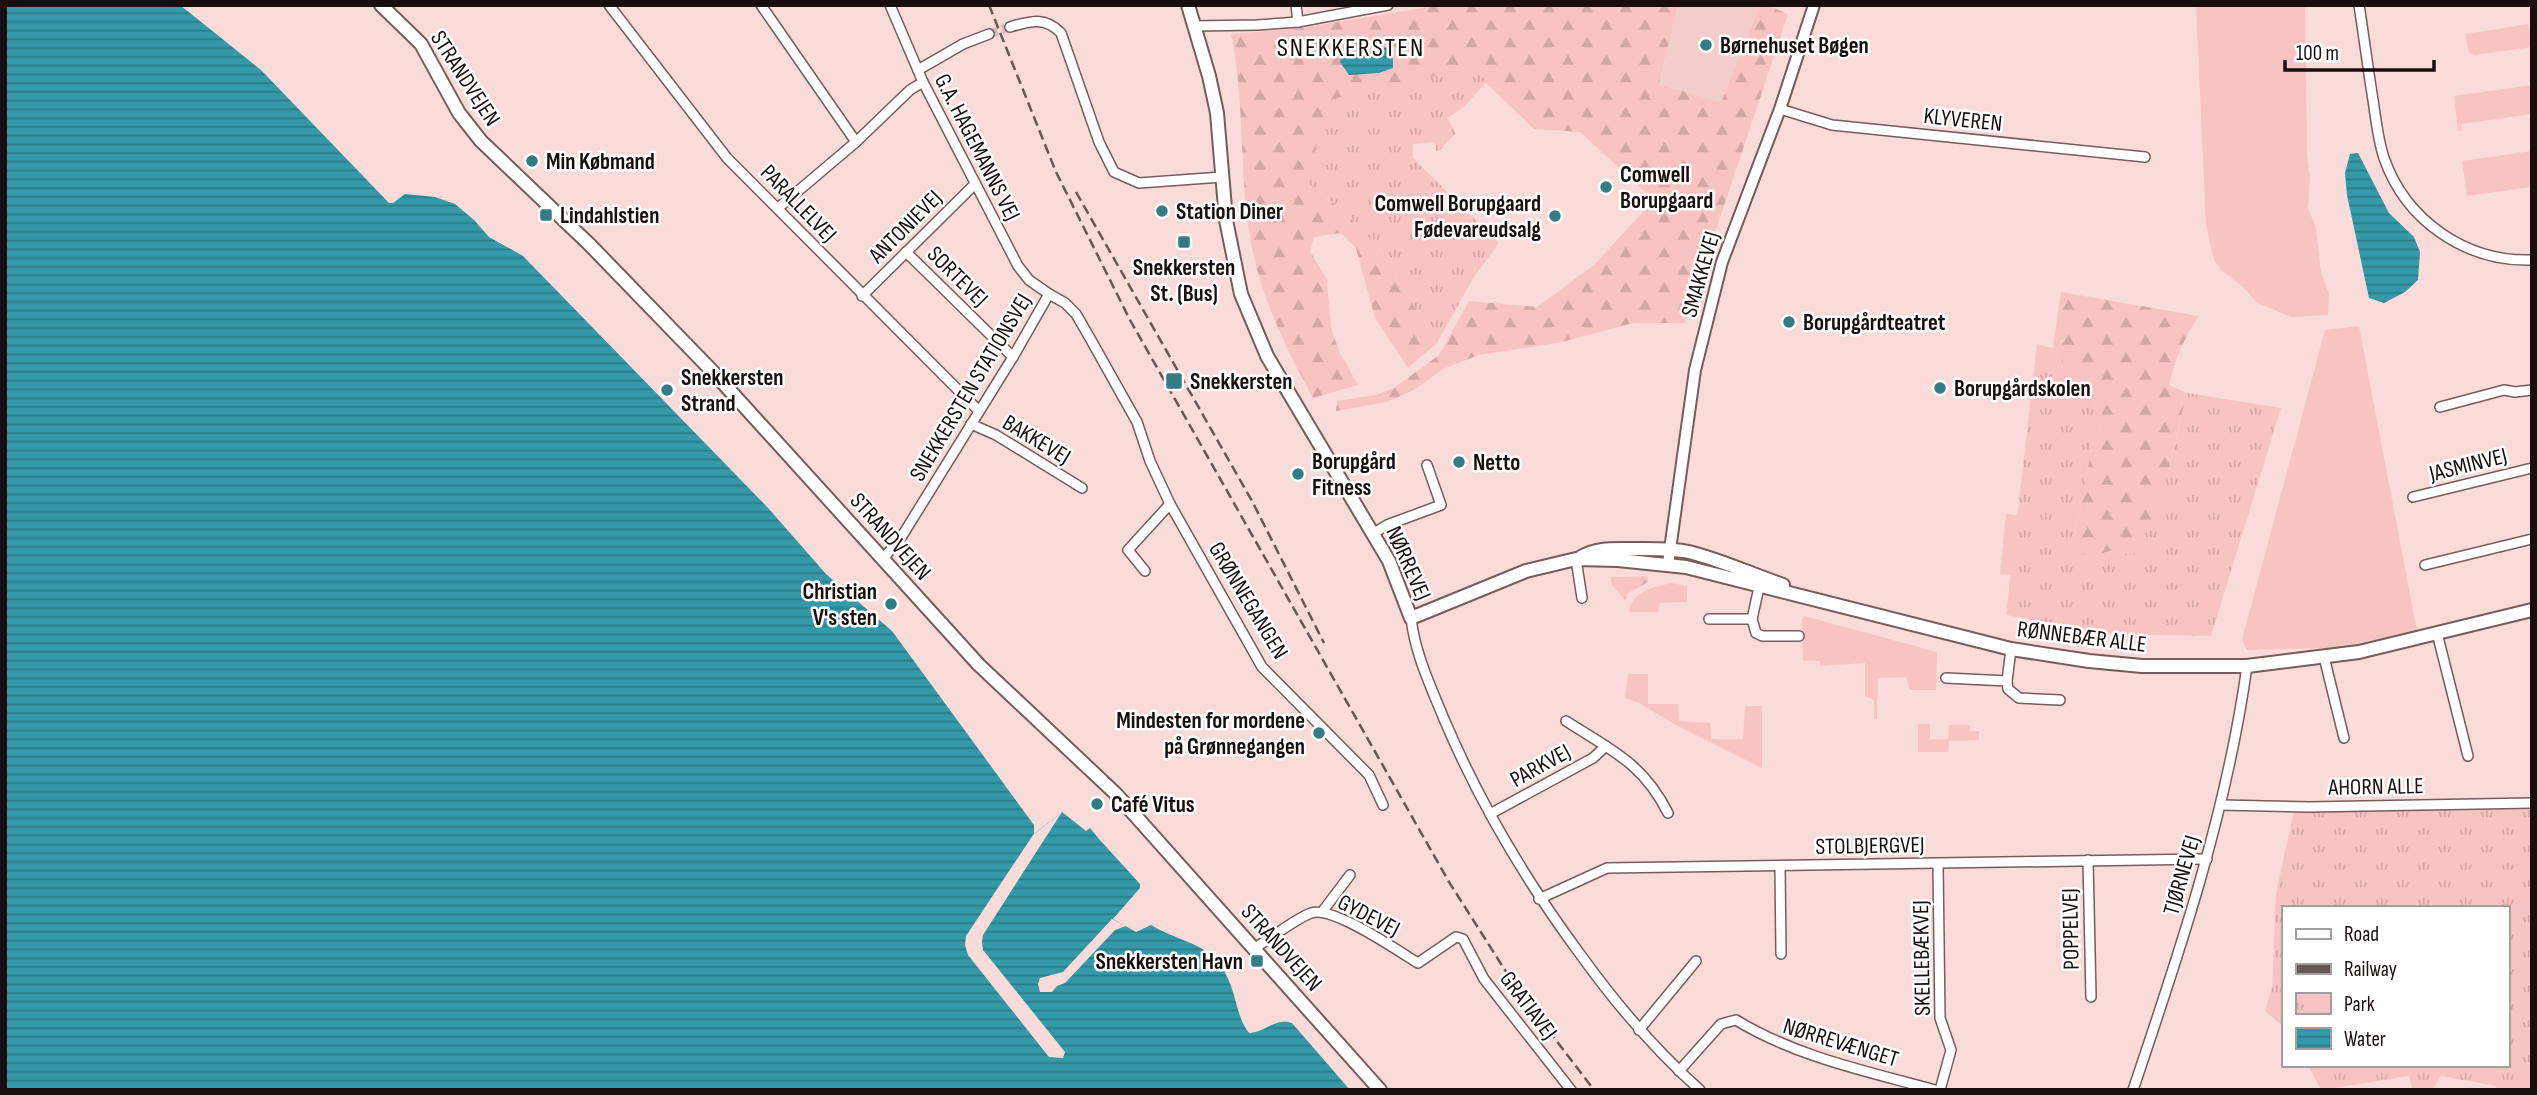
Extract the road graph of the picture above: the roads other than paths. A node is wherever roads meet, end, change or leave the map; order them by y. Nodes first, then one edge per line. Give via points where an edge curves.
1 (381, 5) edge
2 (609, 5) edge
3 (761, 5) edge
4 (890, 5) edge
5 (1188, 5) edge
6 (1296, 5) edge
7 (1388, 5) edge
8 (2359, 5) edge
9 (1811, 6) edge
10 (1298, 22) junction
11 (1194, 26) junction
12 (1010, 27) tunnel mouth
13 (989, 34) tunnel mouth
14 (918, 70) junction
15 (923, 82) junction
16 (1780, 109) junction
17 (856, 142) junction
18 (2145, 157) dead end
19 (1222, 177) junction
20 (975, 184) junction
21 (778, 208) junction
22 (906, 252) junction
23 (2532, 260) edge
24 (1049, 294) junction
25 (862, 296) junction
26 (1013, 357) junction
27 (2532, 390) edge
28 (2440, 407) dead end
29 (979, 411) junction
30 (971, 424) junction
31 (1150, 461) joint
32 (1427, 465) dead end
33 (2532, 468) edge
34 (1082, 488) dead end
35 (2413, 497) dead end
36 (1170, 504) junction
37 (1374, 533) junction
38 (2532, 538) edge
39 (1670, 550) junction
40 (883, 559) junction
41 (1576, 559) junction
42 (1668, 564) junction
43 (2425, 565) dead end
44 (1145, 571) dead end
45 (1760, 582) junction
46 (1582, 598) dead end
47 (2532, 610) edge
48 (1410, 618) junction
49 (1709, 619) dead end
50 (1752, 619) junction
51 (2437, 633) junction
52 (1799, 636) dead end
53 (2011, 649) junction
54 (2324, 657) junction
55 (2247, 666) junction
56 (1946, 678) dead end
57 (2007, 681) junction
58 (2060, 700) dead end
59 (1566, 721) dead end
60 (2344, 738) dead end
61 (1606, 747) junction
62 (2468, 756) dead end
63 (2532, 803) edge
64 (1383, 805) dead end
65 (2221, 805) junction
66 (1668, 813) dead end
67 (1490, 814) junction
68 (2207, 859) junction
69 (2088, 860) junction
70 (1938, 864) junction
71 (1780, 866) junction
72 (1350, 875) dead end
73 (1539, 899) junction
74 (1322, 912) junction
75 (1463, 939) joint
76 (1255, 948) junction
77 (1781, 954) dead end
78 (1696, 961) dead end
79 (2091, 997) dead end
80 (1639, 1030) junction
81 (1951, 1050) joint
82 (1679, 1071) junction
83 (1380, 1090) edge
84 (1571, 1090) edge
85 (1700, 1090) edge
86 (1937, 1090) edge
87 (2133, 1090) edge

1 - 40 main road, STRANDVEJEN via 421,44 459,113 481,141 714,373
2 - 21 street, PARALLELVEJ via 727,158
3 - 17 street
4 - 14 street, G.A. HAGEMANNS VEJ
5 - 11 main road, NØRREVEJ
6 - 10 street
7 - 10 street
8 - 23 street via 2384,157 2408,202 2445,237 2468,249 2493,257
9 - 16 street, SMAKKEVEJ
10 - 11 street
11 - 19 main road, NØRREVEJ via 1217,113
12 - 19 street via 1042,21 1061,33 1114,172 1139,183
13 - 14 street
14 - 15 street, G.A. HAGEMANNS VEJ
15 - 17 street
15 - 20 street, G.A. HAGEMANNS VEJ
16 - 18 street, KLYVEREN via 1832,125
16 - 39 street, SMAKKEVEJ via 1722,262 1704,332
17 - 21 street
19 - 37 main road, NØRREVEJ via 1232,256 1254,329 1298,411
20 - 22 street, ANTONIEVEJ
20 - 24 street, G.A. HAGEMANNS VEJ via 1018,266
21 - 25 street, PARALLELVEJ
22 - 25 street, ANTONIEVEJ
22 - 26 street, SORTEVEJ
24 - 26 street, SNEKKERSTEN STATIONSVEJ
24 - 31 street, SNEKKERSTEN STATIONSVEJ via 1065,303 1081,322 1137,422
25 - 29 street, PARALLELVEJ
26 - 29 street, SNEKKERSTEN STATIONSVEJ
27 - 28 street via 2504,390
29 - 30 street, SNEKKERSTEN STATIONSVEJ
30 - 34 street, BAKKEVEJ
30 - 40 street, SNEKKERSTEN STATIONSVEJ
31 - 36 street, GRØNNEGANGEN
32 - 37 street via 1441,505
33 - 35 street, JASMINVEJ
36 - 44 street via 1128,550
36 - 64 street, GRØNNEGANGEN via 1262,667 1369,775
37 - 48 main road, NØRREVEJ
38 - 43 street
39 - 41 main road, RØNNEBÆR ALLE via 1609,549
39 - 42 street, SMAKKEVEJ
39 - 45 main road, RØNNEBÆR ALLE via 1719,561
40 - 76 main road, STRANDVEJEN via 979,665 1116,794
41 - 42 main road, RØNNEBÆR ALLE
41 - 46 street
41 - 48 main road, RØNNEBÆR ALLE via 1526,571
42 - 45 main road, RØNNEBÆR ALLE
45 - 50 street
45 - 53 main road, RØNNEBÆR ALLE
47 - 51 main road, RØNNEBÆR ALLE
48 - 67 street, NØRREVEJ via 1432,689
49 - 50 street
50 - 52 street via 1756,634
51 - 54 main road, RØNNEBÆR ALLE
51 - 62 street
53 - 55 main road, RØNNEBÆR ALLE via 2142,666
53 - 57 street
54 - 55 main road, RØNNEBÆR ALLE
54 - 60 street
55 - 65 street, TJØRNEVEJ
56 - 57 street
57 - 58 street via 2008,689 2019,698
59 - 61 street, PARKVEJ
61 - 66 street, PARKVEJ via 1646,777
61 - 67 street, PARKVEJ
63 - 65 street, AHORN ALLE
65 - 68 street, TJØRNEVEJ
67 - 73 street, NØRREVEJ
68 - 69 street, STOLBJERGVEJ
68 - 87 street, TJØRNEVEJ
69 - 70 street, STOLBJERGVEJ
69 - 79 street, POPPELVEJ
70 - 71 street, STOLBJERGVEJ
70 - 81 street, SKELLEBÆKVEJ via 1940,1018
71 - 73 street, STOLBJERGVEJ via 1607,867
71 - 77 street
72 - 74 street
73 - 80 street, NØRREVEJ
74 - 75 street, GYDEVEJ via 1373,935 1418,963 1456,937
74 - 76 street, GYDEVEJ via 1311,913
75 - 84 street, GRATIAVEJ via 1484,979
76 - 83 main road, STRANDVEJEN
78 - 80 street
80 - 82 street, NØRREVEJ
81 - 86 street, NØRREVÆNGET
82 - 85 street, NØRREVEJ
82 - 86 street, NØRREVÆNGET via 1721,1024 1735,1020 1791,1049

